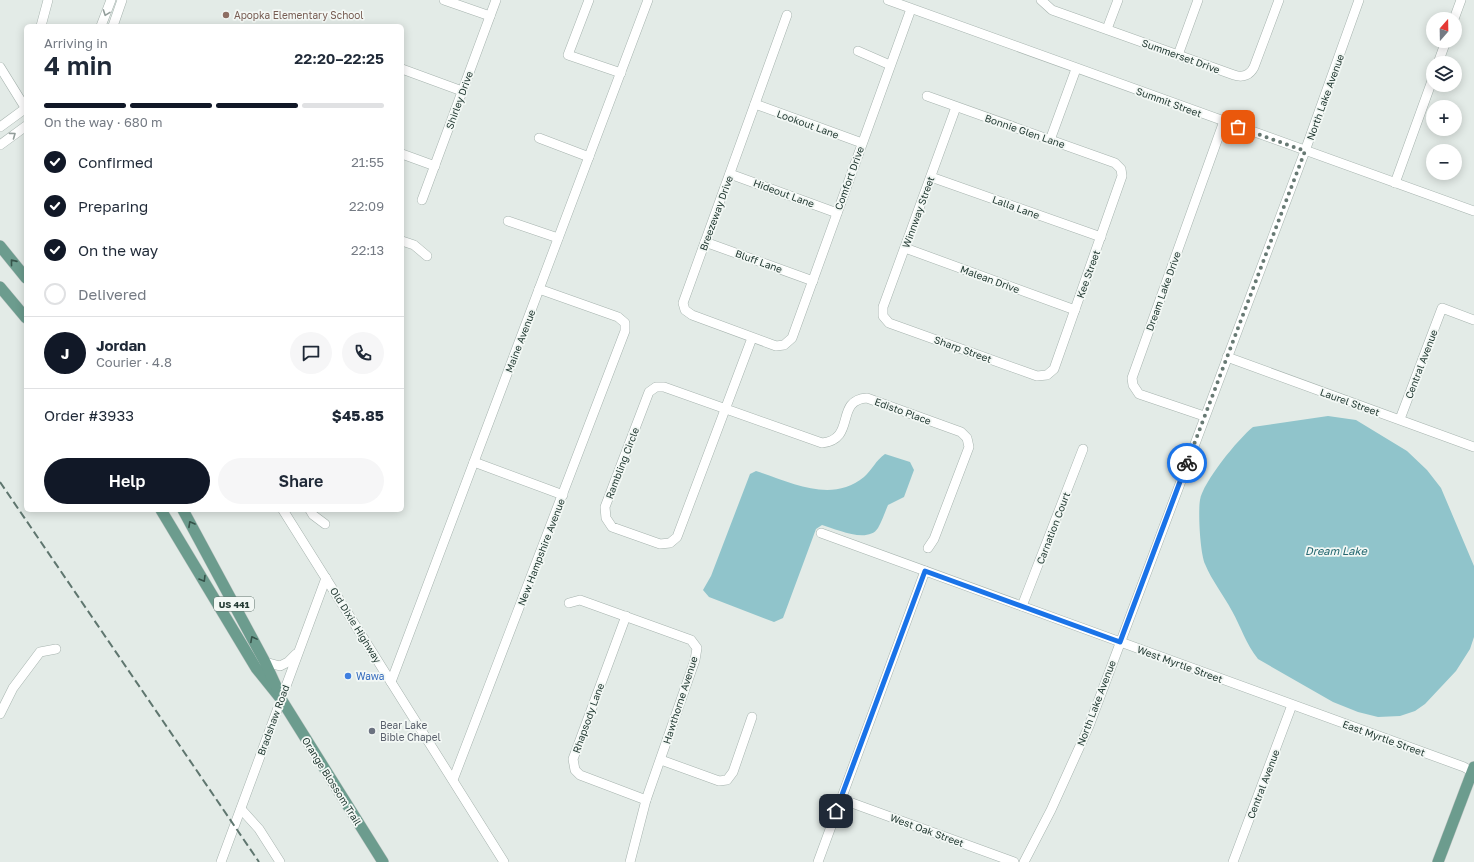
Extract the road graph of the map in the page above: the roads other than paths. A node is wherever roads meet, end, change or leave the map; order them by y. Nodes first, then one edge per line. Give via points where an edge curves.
1 (48, 0) edge
2 (111, 0) edge
3 (122, 0) edge
4 (444, 0) edge
5 (496, 0) edge
6 (589, 0) edge
7 (648, 0) edge
8 (888, 0) edge
9 (1041, 0) edge
10 (1118, 0) edge
11 (1198, 0) edge
12 (1279, 0) edge
13 (1359, 0) edge
14 (1461, 0) edge
15 (911, 8) junction
16 (1457, 12) edge
17 (787, 15) dead end
18 (490, 16) junction
19 (42, 24) edge
20 (102, 24) edge
21 (114, 24) edge
22 (1108, 29) junction
23 (858, 51) dead end
24 (1178, 54) junction
25 (890, 64) junction
26 (0, 67) edge
27 (1076, 69) junction
28 (404, 70) edge
29 (621, 73) junction
30 (462, 91) junction
31 (1428, 92) edge
32 (927, 96) dead end
33 (755, 104) junction
34 (24, 105) edge
35 (956, 107) junction
36 (24, 109) edge
37 (1224, 121) junction
38 (0, 127) edge
39 (24, 127) edge
40 (539, 138) dead end
41 (1050, 140) junction
42 (862, 143) junction
43 (0, 145) edge
44 (1305, 151) junction
45 (404, 155) edge
46 (589, 157) junction
47 (435, 166) junction
48 (1121, 169) joint
49 (730, 174) junction
50 (931, 177) junction
51 (1396, 183) junction
52 (422, 200) dead end
53 (1474, 211) edge
54 (837, 212) junction
55 (508, 221) dead end
56 (1101, 237) junction
57 (558, 238) junction
58 (404, 242) edge
59 (705, 242) junction
60 (0, 246) edge
61 (905, 248) junction
62 (427, 256) dead end
63 (24, 276) edge
64 (813, 281) junction
65 (0, 286) edge
66 (539, 289) junction
67 (1075, 310) junction
68 (24, 316) edge
69 (883, 316) joint
70 (1474, 320) edge
71 (752, 338) junction
72 (784, 345) joint
73 (1227, 357) junction
74 (1047, 375) joint
75 (726, 407) junction
76 (1204, 416) junction
77 (1400, 419) junction
78 (1474, 446) edge
79 (1083, 449) dead end
80 (474, 462) junction
81 (563, 495) junction
82 (162, 512) edge
83 (184, 512) edge
84 (284, 512) edge
85 (311, 512) edge
86 (325, 524) dead end
87 (821, 533) dead end
88 (928, 548) dead end
89 (925, 571) junction
90 (326, 578) junction
91 (570, 603) dead end
92 (1022, 606) junction
93 (626, 616) junction
94 (1120, 642) junction
95 (56, 649) dead end
96 (298, 651) junction
97 (265, 662) junction
98 (391, 682) junction
99 (281, 699) junction
100 (1292, 705) junction
101 (0, 714) edge
102 (752, 717) dead end
103 (661, 760) junction
104 (1473, 770) edge
105 (453, 780) junction
106 (841, 799) junction
107 (646, 800) junction
108 (241, 809) junction
109 (633, 861) edge
110 (221, 862) edge
111 (280, 862) edge
112 (384, 862) edge
113 (504, 862) edge
114 (818, 862) edge
115 (1014, 862) edge
116 (1024, 862) edge
117 (1233, 862) edge
118 (1438, 862) edge

1 - 19 street
2 -> 20 street
3 - 21 street
4 - 18 street
5 - 18 street, Shirley Drive
6 - 29 street via 568,55
7 - 29 street, Maine Avenue
8 - 15 street, Summit Street
9 - 22 street, Summerset Drive via 1052,10
10 - 22 street
11 - 24 street
12 - 24 street, Summerset Drive via 1256,63 1248,74 1234,76
13 - 44 street, North Lake Avenue
14 - 16 street
15 - 25 street, Comfort Drive
15 - 27 street, Summit Street
17 - 33 street, Breezeway Drive
18 - 30 street, Shirley Drive
22 - 24 street, Summerset Drive
23 - 25 street
25 - 42 street, Comfort Drive
26 - 34 street
27 - 37 street, Summit Street
27 - 41 street
28 - 30 street
29 - 46 street, Maine Avenue
30 - 47 street, Shirley Drive
31 - 51 street
32 - 35 street, Bonnie Glen Lane
33 - 42 street, Lookout Lane
33 - 49 street, Breezeway Drive
35 - 41 street, Bonnie Glen Lane
35 - 50 street, Winnway Street
36 - 38 street
37 - 44 street, Summit Street
37 - 76 street, Dream Lake Drive via 1132,378 1132,385 1139,394
43 -> 39 street
40 - 46 street
41 - 48 street, Bonnie Glen Lane via 1115,163
42 - 54 street, Comfort Drive
44 - 51 street, Summit Street
44 - 73 street, North Lake Avenue
45 - 47 street
46 - 57 street, Maine Avenue
47 - 52 street, Shirley Drive
48 - 56 street, Kee Street via 1122,176
49 - 54 street, Hideout Lane
49 - 59 street, Breezeway Drive
50 - 56 street, Lalla Lane
50 - 61 street, Winnway Street
51 - 53 street, Summit Street
54 - 64 street, Comfort Drive
55 - 57 street
56 - 67 street, Kee Street
57 - 66 street, Maine Avenue
58 - 62 street via 414,245
59 - 64 street, Bluff Lane
59 - 71 street, Breezeway Drive via 683,303 685,310
63 -> 60 main road
61 - 67 street, Malean Drive
61 - 69 street, Winnway Street via 883,307
64 - 72 street, Comfort Drive via 792,338
65 - 68 main road
66 - 80 street, Maine Avenue
66 - 81 street, New Hampshire Avenue via 618,317 625,323 625,331
67 - 74 street, Kee Street via 1054,369
69 - 74 street, Sharp Street via 889,323 1037,376
70 - 77 street, Central Avenue via 1442,308
71 - 72 street, Breezeway Drive via 776,346
71 - 75 street, Rambling Circle
73 - 76 street, North Lake Avenue
73 - 77 street, Laurel Street
75 - 75 street, Rambling Circle via 677,537 660,544 612,527 606,518 605,507 649,392 656,387 664,387
75 - 88 street, Edisto Place via 822,443 833,442 839,436 850,406 858,399 867,398 961,432 967,438 969,447 934,539
76 - 94 street, North Lake Avenue
77 - 78 street, Laurel Street
79 - 92 street, Carnation Court
80 - 81 street
80 - 98 street, Maine Avenue
81 - 105 street, New Hampshire Avenue
82 -> 99 main road, Orange Blossom Trail / US 441 via 256,668
97 -> 83 main road, Orange Blossom Trail / US 441
84 - 90 street, Old Dixie Highway
85 - 86 street
87 - 89 street, West Myrtle Street
89 - 92 street, West Myrtle Street
89 - 106 street
90 - 96 street, Bradshaw Road
90 - 98 street, Old Dixie Highway
91 - 93 street, Hawthorne Avenue via 580,600
92 - 94 street, West Myrtle Street
93 - 103 street, Hawthorne Avenue via 691,640 697,648
93 - 107 street, Rhapsody Lane via 573,759 574,770 580,775
94 - 100 street, West Myrtle Street
94 - 116 street, North Lake Avenue via 1089,726
95 - 101 street via 40,652 13,688
96 - 97 street via 284,665
96 - 99 street, Bradshaw Road
97 - 99 main road, Orange Blossom Trail / US 441
98 - 105 street, Old Dixie Highway
99 - 108 street, Bradshaw Road
99 - 112 main road, Orange Blossom Trail / US 441
100 - 104 street, East Myrtle Street
100 - 117 street, Central Avenue
102 - 103 street via 733,772 727,780 719,781
103 - 107 street, Hawthorne Avenue
104 - 118 main road
105 - 113 street, Old Dixie Highway
106 - 114 street
106 - 115 street, West Oak Street
107 - 109 street, Hawthorne Avenue
108 - 110 street, Bradshaw Road
108 - 111 street via 259,829

